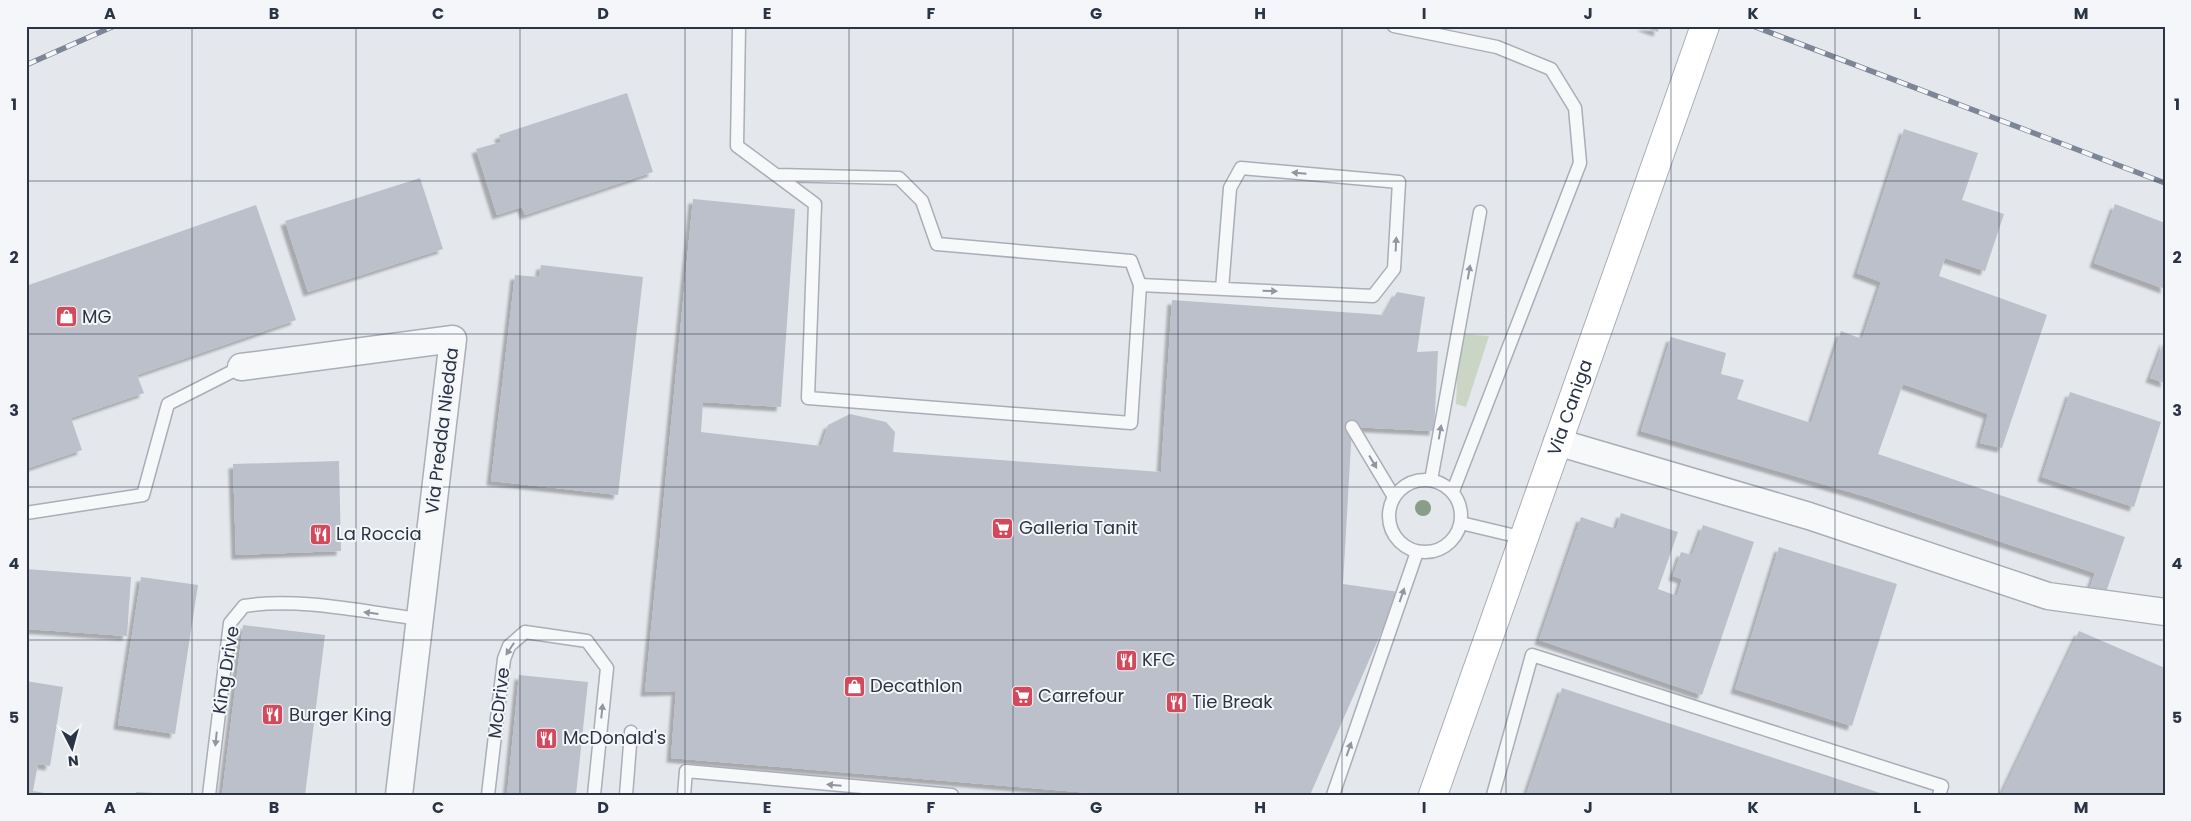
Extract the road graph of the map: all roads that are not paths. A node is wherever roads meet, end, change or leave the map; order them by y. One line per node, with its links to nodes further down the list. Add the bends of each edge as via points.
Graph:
1 (738, 26): 4 (lane, via 737,146)
2 (1394, 26): 12 (lane, via 1497,47 1551,69 1575,108 1580,163)
3 (1705, 26): 10 (street, Via Caniga)
4 (776, 175): 6 (lane, via 899,178 922,201 937,244 1130,261); 6 (lane, via 815,204 808,398 1131,423)
5 (1480, 212): 11 (lane, one-way to 5)
6 (1140, 286): 7 (lane)
7 (1222, 289): 7 (lane, one-way to 7, via 1373,296 1394,269 1399,182 1241,168 1230,188)
8 (241, 367): 14 (lane, via 168,404 143,495); 19 (street, Via Predda Niedda, via 453,339)
9 (1352, 427): 13 (lane, one-way to 13)
10 (1557, 442): 16 (street, Via Caniga); 18 (street, via 1810,516 2048,596)
11 (1432, 480): 12 (lane); 13 (lane, via 1410,483)
12 (1453, 491): 15 (lane, via 1462,512)
13 (1394, 497): 17 (lane, via 1389,508 1391,530 1407,548)
14 (26, 513)
15 (1462, 523): 16 (lane); 17 (lane, via 1450,544 1434,551)
16 (1524, 538): 21 (street, Via Caniga)
17 (1417, 552): 29 (lane, one-way to 17)
18 (2165, 612)
19 (420, 619): 22 (lane, King Drive, one-way to 22, via 268,602 244,606 230,623); 23 (street, Via Predda Niedda)
20 (631, 732): 26 (lane)
21 (1433, 793)
22 (209, 795)
23 (399, 795)
24 (488, 795): 25 (lane, McDrive, one-way to 24, via 607,668 587,641 525,632 509,646 504,659)
25 (594, 795)
26 (626, 795)
27 (684, 795): 28 (lane, one-way to 27, via 686,771)
28 (952, 795)
29 (1333, 795)
30 (1493, 795): 31 (lane, via 1532,655 1942,786)
31 (1939, 795)

